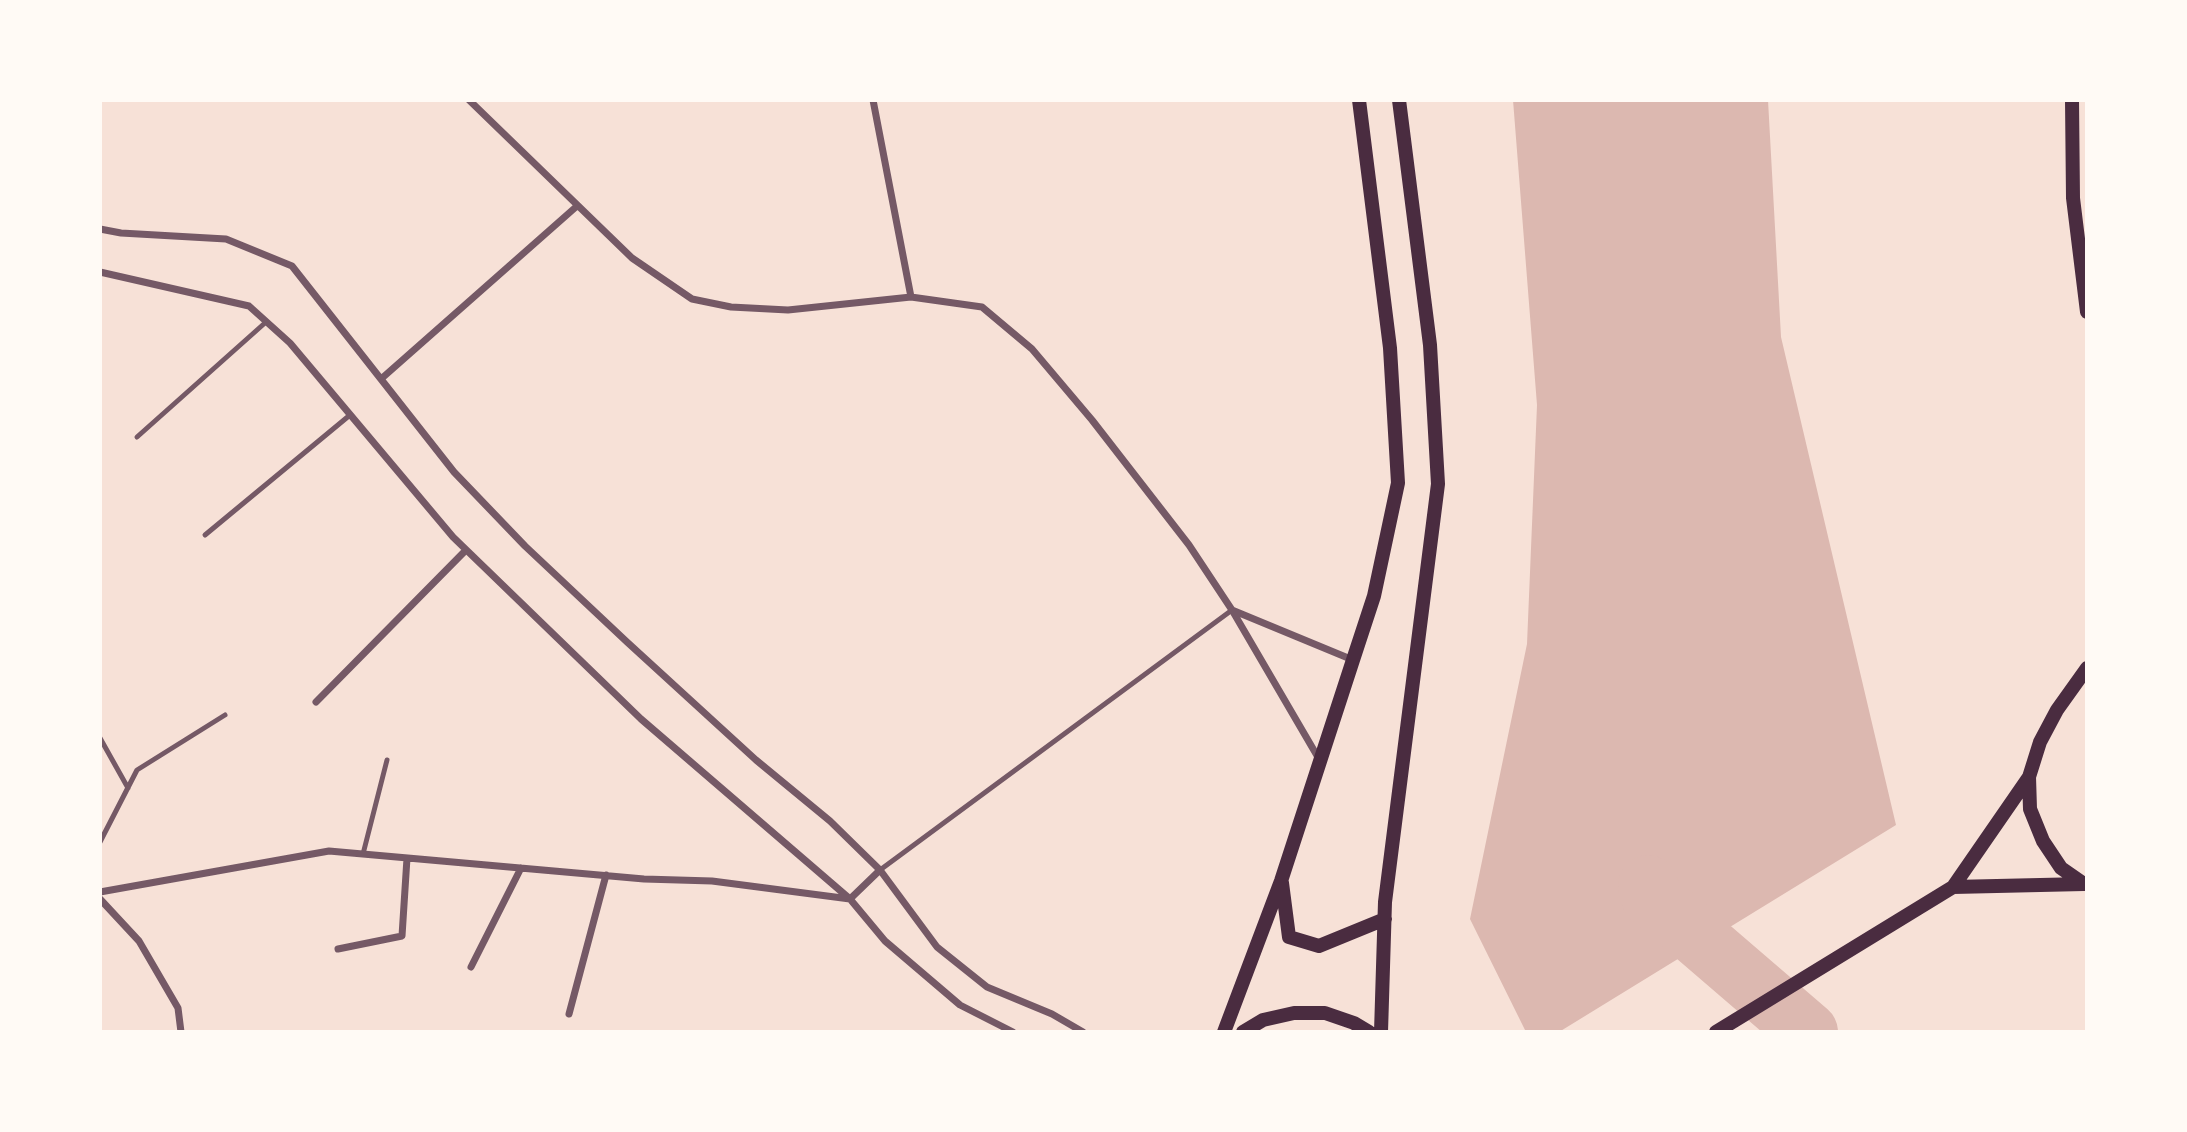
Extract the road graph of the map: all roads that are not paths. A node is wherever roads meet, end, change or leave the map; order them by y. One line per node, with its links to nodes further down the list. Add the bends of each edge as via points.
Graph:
1 (469, 100): 6 (street)
2 (873, 100): 9 (street)
3 (1359, 100): 18 (main road, via 1390,348 1398,483 1374,596)
4 (1399, 100): 39 (main road, via 1430,345 1438,484)
5 (2072, 100): 10 (main road, via 2073,198)
6 (577, 206): 9 (street, via 632,258 692,299 788,310); 12 (street)
7 (100, 229): 12 (street, via 226,239 292,266)
8 (100, 272): 11 (street, via 249,306)
9 (911, 297): 17 (street, via 982,307 1032,349 1149,493)
10 (2087, 312)
11 (266, 322): 13 (street, via 290,343); 14 (lane)
12 (381, 379): 31 (street, via 454,472 525,546)
13 (350, 415): 15 (lane); 16 (street)
14 (137, 437)
15 (205, 535)
16 (466, 550): 20 (street); 38 (street, via 641,719)
17 (1232, 610): 18 (street); 24 (street); 31 (lane)
18 (1353, 660): 24 (main road)
19 (2087, 668): 25 (main road, via 2051,721)
20 (316, 702)
21 (225, 715): 26 (lane, via 137,770)
22 (100, 738): 26 (lane)
23 (387, 760): 28 (lane)
24 (1321, 761): 33 (main road)
25 (2029, 777): 34 (main road, via 2030,809 2043,841 2061,867); 35 (main road)
26 (128, 788): 27 (lane)
27 (100, 842)
28 (363, 854): 29 (street); 36 (street, via 329,851)
29 (407, 858): 30 (street); 40 (street, via 402,936)
30 (522, 868): 32 (street); 41 (street)
31 (880, 870): 38 (street); 45 (street, via 937,947 987,987)
32 (606, 875): 38 (street, via 712,881); 42 (street)
33 (1282, 881): 39 (main road, via 1289,937 1319,946); 46 (main road)
34 (2086, 885): 35 (main road)
35 (1953, 887): 50 (main road)
36 (100, 891)
37 (100, 899): 43 (street, via 139,941 178,1008)
38 (850, 899): 44 (street, via 886,941 960,1005)
39 (1385, 919): 49 (main road)
40 (338, 949)
41 (471, 967)
42 (569, 1014)
43 (181, 1032)
44 (1013, 1032)
45 (1083, 1032)
46 (1224, 1032)
47 (1243, 1032): 48 (main road, via 1264,1020 1294,1013 1325,1013)
48 (1369, 1032)
49 (1381, 1032)
50 (1716, 1032)

